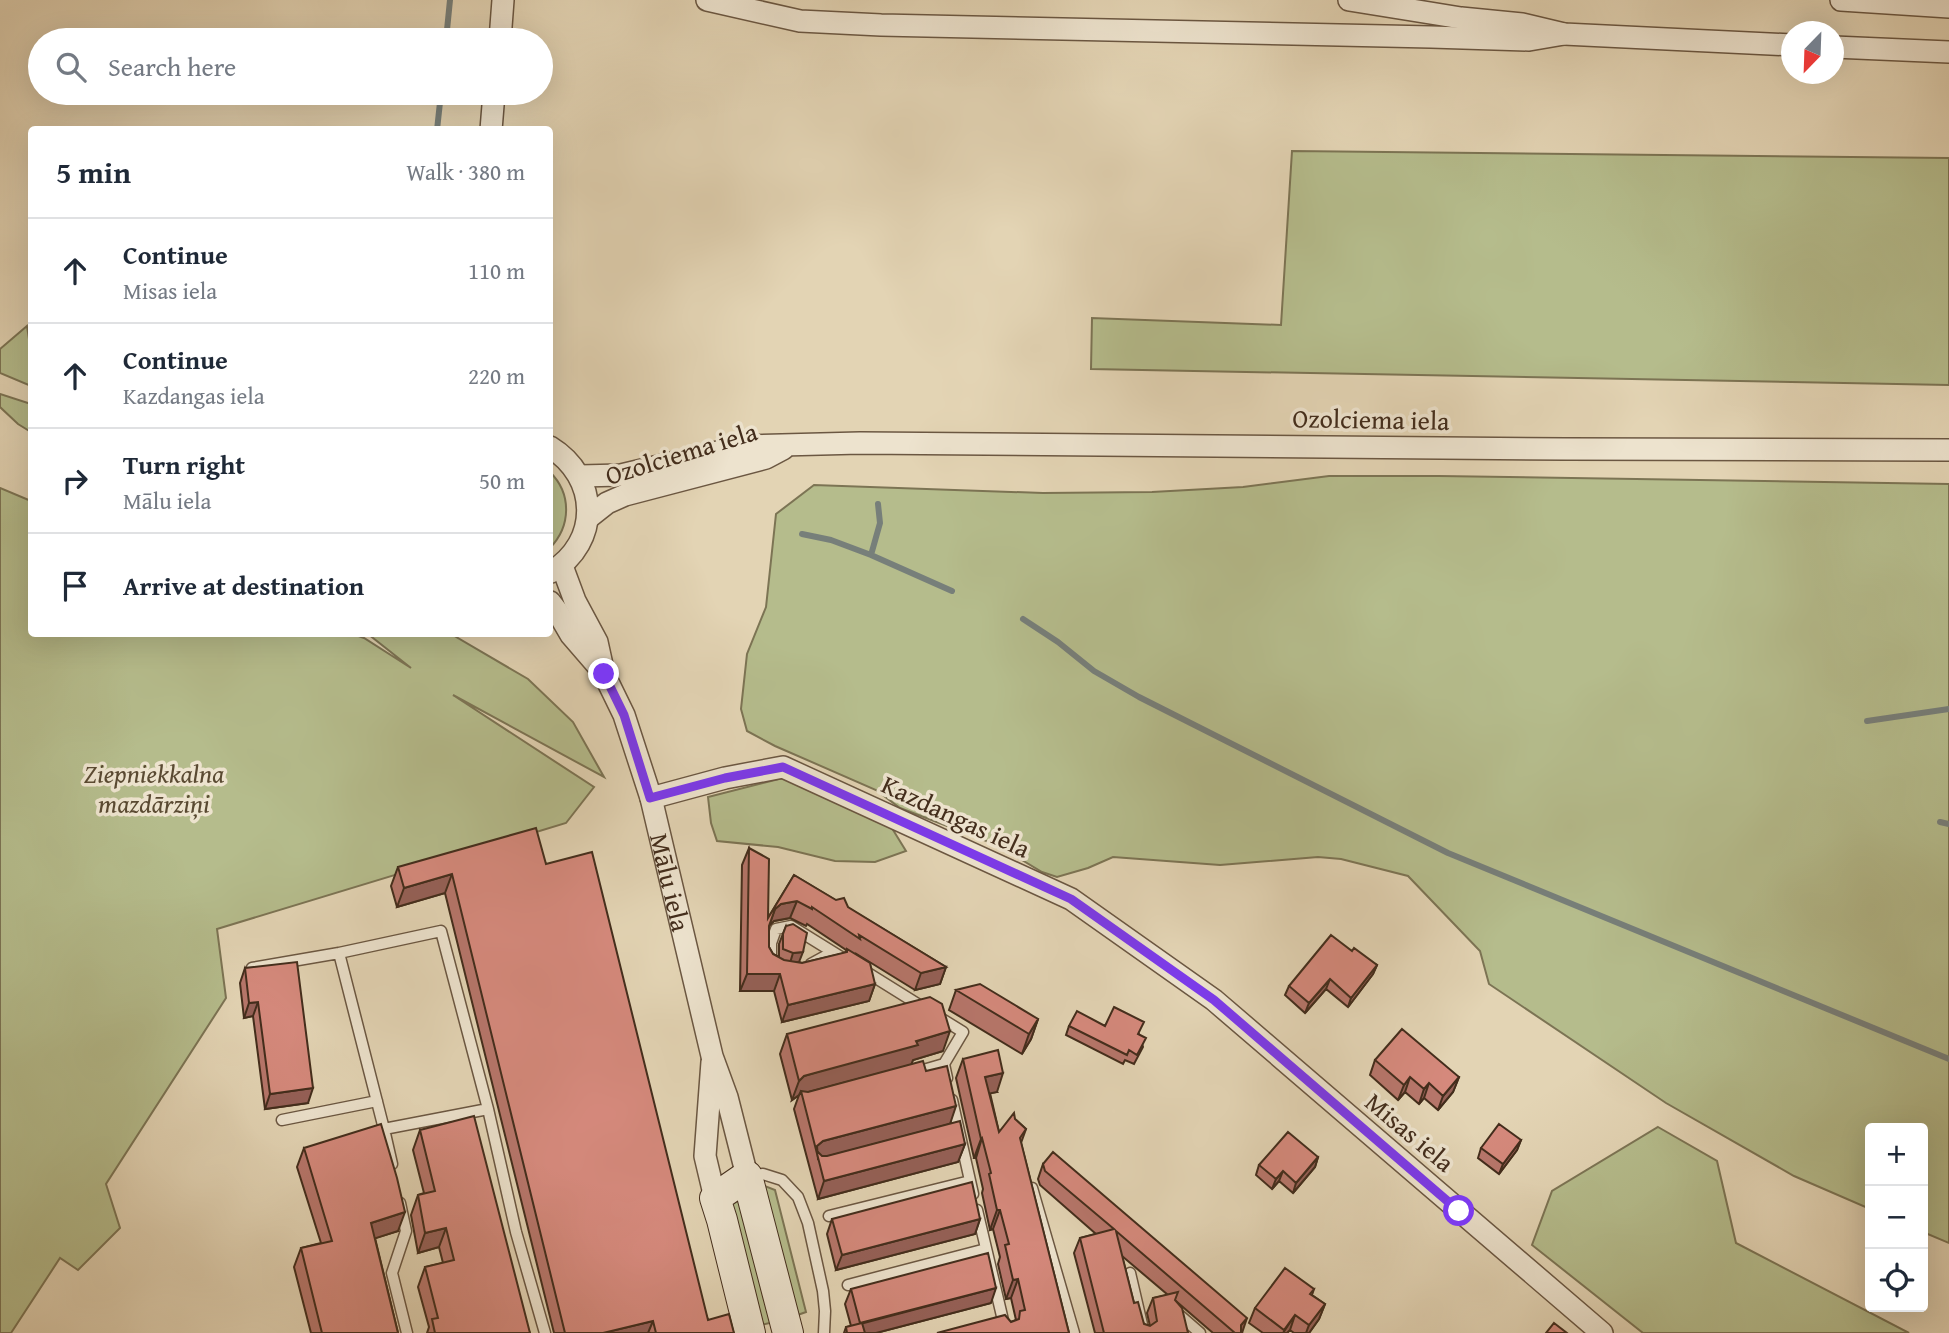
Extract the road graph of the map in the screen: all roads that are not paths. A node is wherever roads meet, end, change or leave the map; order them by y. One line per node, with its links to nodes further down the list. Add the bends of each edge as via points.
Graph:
1 (503, 0): 6 (street)
2 (707, 0): 7 (street, via 800,21 881,25 1529,40)
3 (1349, 0): 7 (street)
4 (1842, 0): 5 (street)
5 (1949, 7)
6 (501, 28)
7 (1564, 34): 8 (street)
8 (1781, 45)
9 (1844, 47): 10 (street)
10 (1949, 52)
11 (493, 105): 12 (street)
12 (491, 126)
13 (792, 445): 15 (street, Ozolciema iela); 16 (street, Ozolciema iela, via 743,446 621,475); 17 (street, Ozolciema iela, via 766,458 625,495)
14 (553, 449): 16 (street, Ozolciema iela)
15 (1949, 450)
16 (580, 476): 17 (street, Ozolciema iela)
17 (588, 518): 18 (street, Ozolciema iela, via 580,545)
18 (556, 570): 20 (street, Mālu iela, via 597,642)
19 (553, 606): 20 (street, Mālu iela)
20 (604, 674): 21 (street, Mālu iela, via 624,715)
21 (650, 798): 27 (street, Kazdangas iela, via 783,767 1071,899); 30 (street, Mālu iela)
22 (833, 952): 25 (lane, via 791,926 776,929 771,964); 26 (lane); 28 (lane)
23 (340, 953): 24 (lane); 33 (lane); 34 (lane, via 441,931)
24 (252, 968)
25 (777, 968)
26 (798, 972)
27 (1214, 1000): 59 (street, Misas iela)
28 (915, 1002): 29 (lane); 31 (lane, via 963,1032)
29 (902, 1006)
30 (712, 1056): 40 (street, Mālu iela); 44 (street, Mālu iela, via 705,1156)
31 (944, 1065): 32 (lane); 37 (lane)
32 (904, 1075)
33 (377, 1101): 35 (lane); 36 (lane)
34 (488, 1109): 36 (lane); 51 (lane)
35 (282, 1120)
36 (384, 1129): 41 (lane)
37 (959, 1130): 38 (lane); 42 (lane)
38 (946, 1133)
39 (1028, 1174): 56 (lane)
40 (747, 1176): 44 (street); 53 (street, Mālu iela); 54 (lane, via 763,1174 782,1180 798,1197 823,1291)
41 (395, 1180)
42 (970, 1181): 45 (lane); 46 (lane)
43 (398, 1193): 50 (lane, via 406,1231 392,1273)
44 (715, 1198): 52 (street, Mālu iela)
45 (829, 1216)
46 (986, 1248): 48 (lane); 55 (lane, via 997,1320)
47 (1130, 1273): 57 (lane)
48 (848, 1285)
49 (1177, 1313): 58 (lane)
50 (407, 1333)
51 (545, 1333)
52 (750, 1333)
53 (788, 1333)
54 (824, 1333)
55 (1006, 1333)
56 (1074, 1333)
57 (1144, 1333)
58 (1200, 1333)
59 (1602, 1333)

